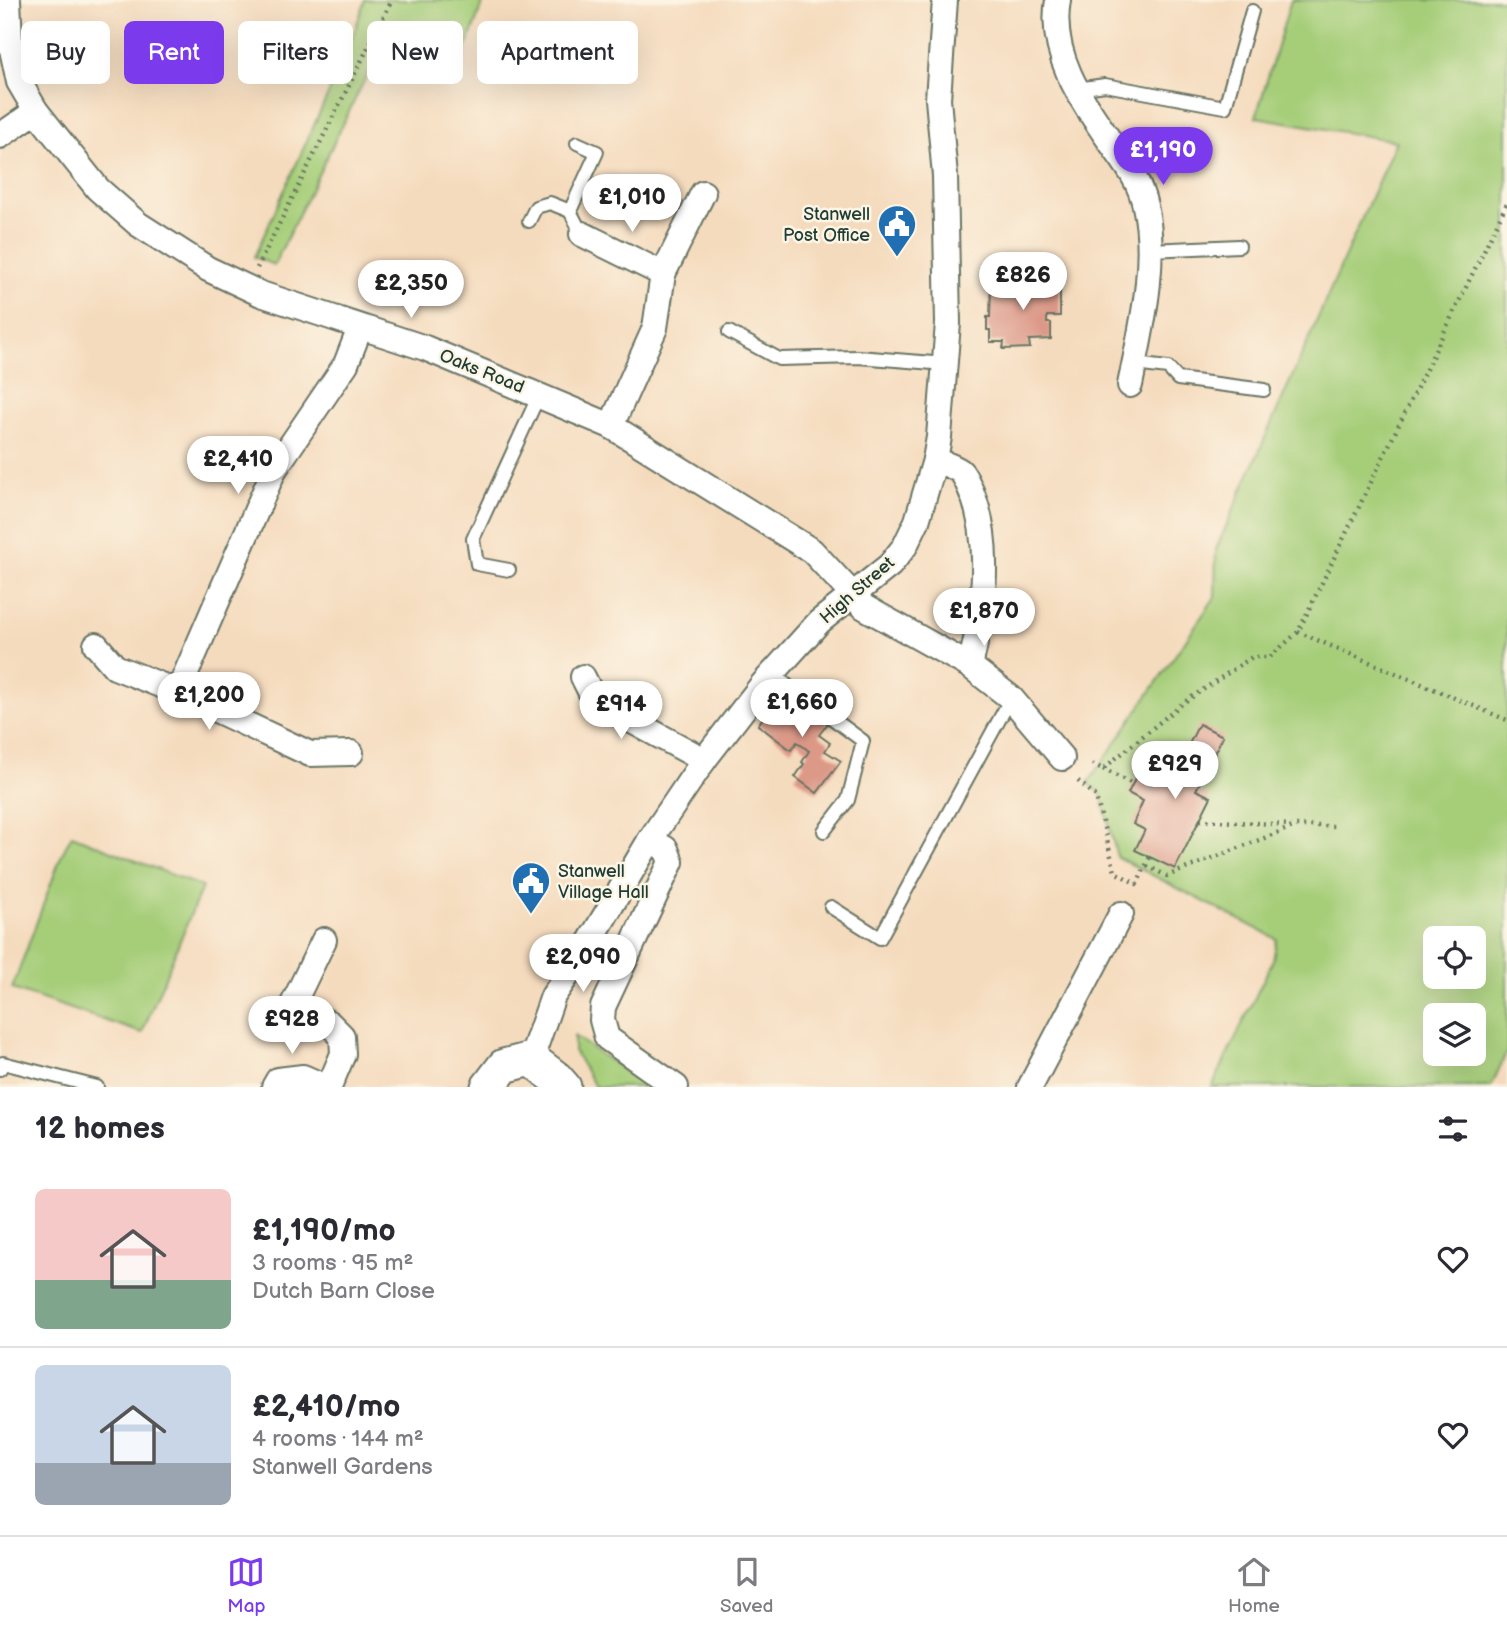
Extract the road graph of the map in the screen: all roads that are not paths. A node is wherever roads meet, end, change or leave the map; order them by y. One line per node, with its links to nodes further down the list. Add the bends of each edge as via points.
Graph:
1 (8, 0): 6 (street, Oaks Road, via 9,40 19,82)
2 (946, 0): 18 (street, High Street, via 938,99 945,176)
3 (1058, 0): 5 (street, via 1057,42)
4 (1252, 11): 5 (lane, via 1225,107 1105,85)
5 (1077, 89): 14 (street, via 1136,177)
6 (36, 111): 7 (street); 16 (street, Oaks Road, via 98,189 138,224 208,269 248,288)
7 (0, 136)
8 (578, 143): 10 (lane, via 597,152)
9 (704, 193): 15 (street)
10 (570, 211): 11 (lane, via 550,203 536,207); 12 (lane)
11 (529, 221)
12 (582, 234): 15 (street)
13 (1239, 246): 14 (lane)
14 (1150, 250): 19 (street)
15 (663, 274): 22 (street, via 655,328)
16 (360, 328): 21 (street, Oaks Road, via 425,348); 29 (street, via 346,363 274,470)
17 (729, 332): 18 (lane, via 779,359 858,357)
18 (946, 364): 23 (street, High Street)
19 (1132, 375): 20 (lane, via 1168,368 1178,379)
20 (1264, 390)
21 (539, 395): 22 (street, Oaks Road); 24 (lane, via 473,539 477,564)
22 (611, 426): 25 (street, Oaks Road, via 812,551)
23 (935, 460): 25 (street, High Street, via 905,546 890,565); 27 (street, via 962,472 981,526 984,572)
24 (509, 570)
25 (852, 594): 27 (street, Oaks Road, via 864,607); 34 (street, High Street, via 819,622 780,679)
26 (96, 645): 29 (street, via 115,667)
27 (970, 666): 30 (street, Oaks Road)
28 (583, 677): 34 (street, via 596,701)
29 (178, 692): 32 (street, via 310,754)
30 (1011, 698): 33 (street, Oaks Road); 37 (lane, via 880,938)
31 (809, 701): 35 (lane, via 863,741 848,800)
32 (351, 753)
33 (1062, 758)
34 (704, 760): 36 (street, High Street)
35 (824, 831)
36 (650, 840): 40 (street, High Street, via 553,996); 47 (street, via 666,849 671,862 603,1007 602,1020 607,1038)
37 (831, 907)
38 (1121, 914): 48 (street)
39 (324, 940): 44 (street, via 292,1006 329,1023 342,1036 343,1054)
40 (531, 1059): 45 (main road, via 505,1066); 46 (main road)
41 (0, 1069): 42 (lane, via 3,1063)
42 (97, 1087)
43 (274, 1087): 44 (street, via 278,1080 303,1077)
44 (328, 1087)
45 (488, 1087)
46 (564, 1087)
47 (676, 1087)
48 (1030, 1087)

